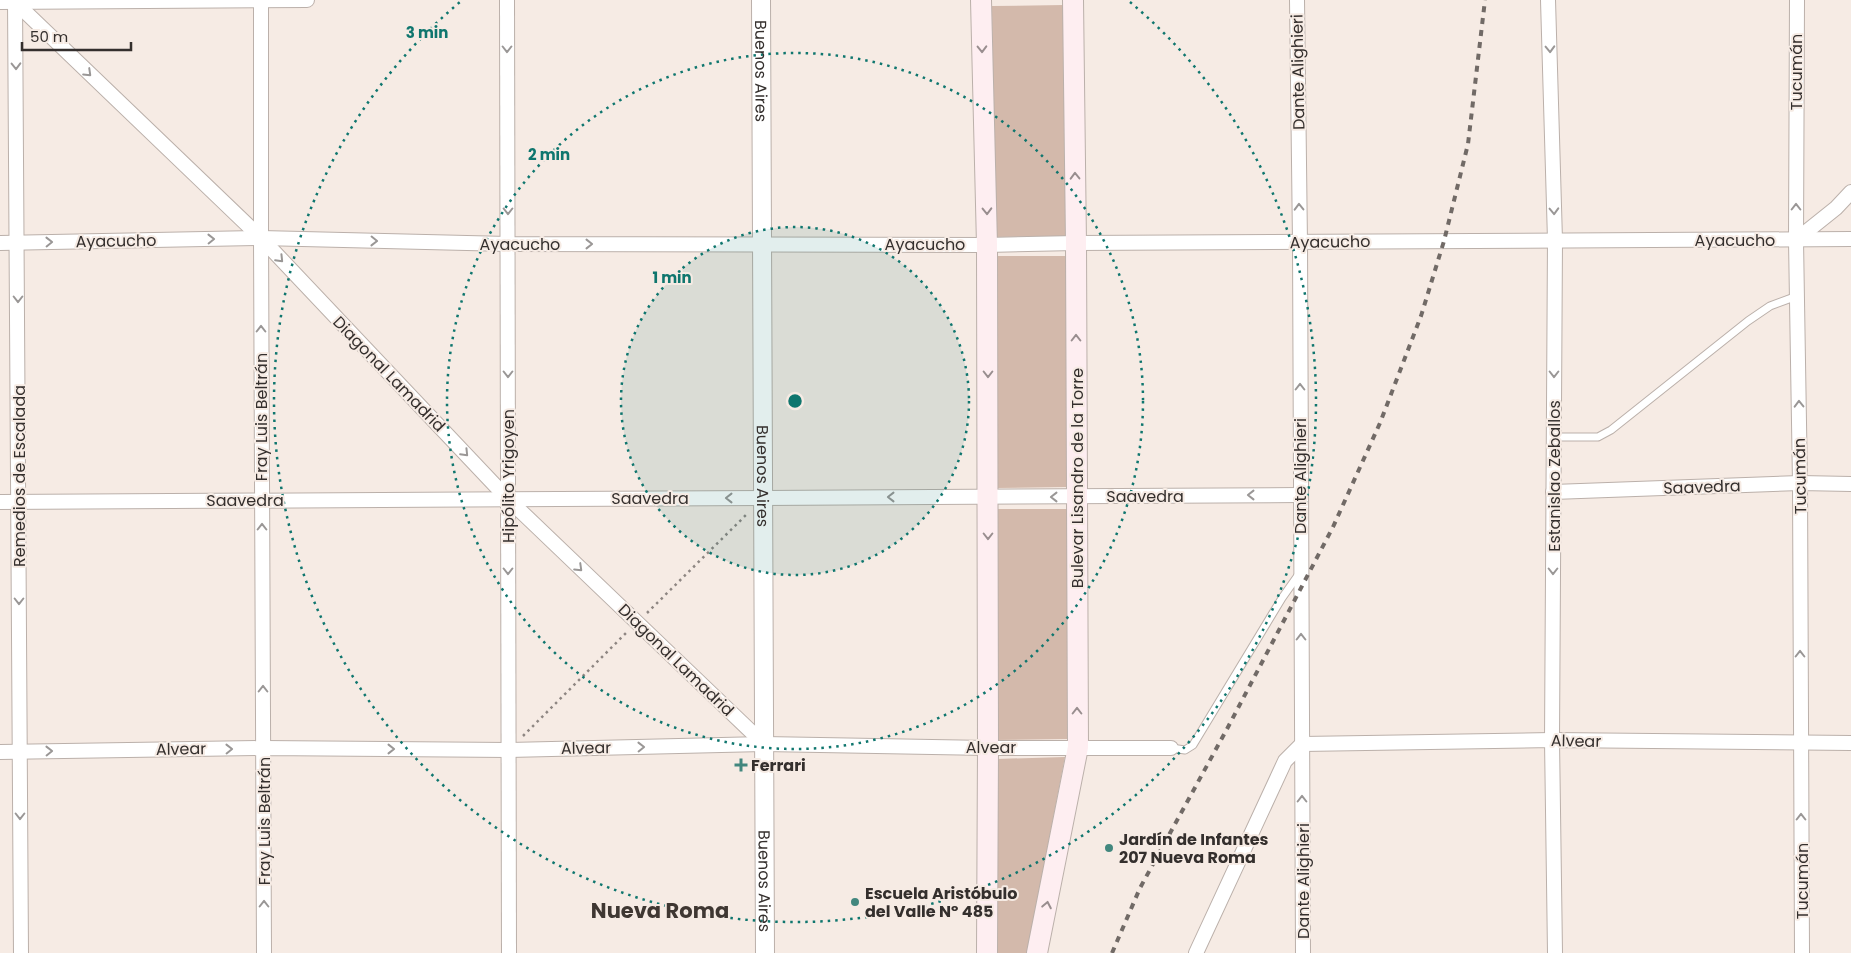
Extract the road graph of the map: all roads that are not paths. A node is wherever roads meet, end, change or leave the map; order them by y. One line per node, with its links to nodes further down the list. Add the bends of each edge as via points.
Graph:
1 (261, 0): 2 (street); 10 (street); 13 (street, Fray Luis Beltrán)
2 (307, 0)
3 (507, 0): 21 (street, Hipólito Yrigoyen, one-way to 21)
4 (761, 0): 22 (street, Buenos Aires)
5 (981, 0): 23 (main road, one-way to 23)
6 (1073, 0): 19 (main road, Bulevar Lisandro de la Torre, one-way to 6)
7 (1297, 0): 20 (street, Dante Alighieri, one-way to 7)
8 (1548, 0): 14 (street, Estanislao Zeballos, one-way to 14)
9 (1797, 0): 15 (street, Tucumán, one-way to 9)
10 (16, 1): 11 (street); 13 (street, Diagonal Lamadrid, one-way to 13); 18 (street, Remedios de Escalada, one-way to 18)
11 (0, 2)
12 (1851, 192): 15 (street)
13 (260, 238): 18 (street, Ayacucho, one-way to 13); 21 (street, Ayacucho, one-way to 21); 33 (street, Diagonal Lamadrid, one-way to 33); 34 (street, Fray Luis Beltrán, one-way to 13)
14 (1555, 240): 15 (street, Ayacucho); 20 (street, Ayacucho); 25 (street, Estanislao Zeballos, one-way to 25)
15 (1796, 240): 16 (street, Ayacucho); 24 (street, Tucumán)
16 (1851, 240)
17 (0, 243): 18 (street, Ayacucho)
18 (18, 243): 36 (street, Remedios de Escalada, one-way to 36)
19 (1076, 243): 20 (street, Ayacucho); 23 (street, Ayacucho); 30 (main road, Bulevar Lisandro de la Torre, one-way to 19)
20 (1300, 243): 29 (street, Dante Alighieri, one-way to 20)
21 (508, 244): 22 (street, Ayacucho, one-way to 22); 33 (street, Hipólito Yrigoyen, one-way to 33)
22 (762, 244): 23 (street, Ayacucho); 32 (street, Buenos Aires)
23 (988, 245): 31 (main road, one-way to 31)
24 (1797, 296): 25 (lane, via 1770,306 1748,321 1611,430 1598,437); 26 (street, Tucumán, one-way to 24)
25 (1554, 437): 28 (street, Estanislao Zeballos)
26 (1800, 483): 27 (street, Saavedra); 28 (street, Saavedra); 41 (street, Tucumán, one-way to 26)
27 (1851, 484)
28 (1554, 492): 38 (street, Estanislao Zeballos, one-way to 38)
29 (1300, 495): 30 (street, Saavedra, one-way to 30); 37 (street, Dante Alighieri)
30 (1076, 496): 31 (street, Saavedra, one-way to 31); 43 (main road, Bulevar Lisandro de la Torre, one-way to 30)
31 (988, 497): 32 (street, Saavedra, one-way to 32); 45 (main road, one-way to 45)
32 (763, 498): 33 (street, Saavedra, one-way to 33); 39 (street, Buenos Aires)
33 (508, 499): 34 (street, Saavedra); 39 (street, Diagonal Lamadrid, one-way to 39); 47 (street, Hipólito Yrigoyen, one-way to 47)
34 (262, 500): 36 (street, Saavedra); 44 (street, Fray Luis Beltrán, one-way to 34)
35 (0, 502): 36 (street, Saavedra)
36 (19, 502): 49 (street, Remedios de Escalada, one-way to 49)
37 (1301, 571): 40 (street, Dante Alighieri, one-way to 37); 46 (lane, via 1193,745 1184,750)
38 (1552, 740): 40 (street, Alvear); 41 (street, Alvear); 58 (street, Estanislao Zeballos)
39 (764, 744): 45 (street, Alvear); 47 (street, Alvear, one-way to 39); 53 (street, Buenos Aires)
40 (1302, 744): 56 (street, via 1285,761); 57 (street, Dante Alighieri, one-way to 40)
41 (1801, 744): 42 (street, Alvear); 59 (street, Tucumán, one-way to 41)
42 (1851, 744)
43 (1078, 747): 45 (street, Alvear); 46 (street, Alvear); 55 (main road, Bulevar Lisandro de la Torre, one-way to 43)
44 (263, 748): 47 (street, Alvear, one-way to 47); 49 (street, Alvear, one-way to 44); 51 (street, Fray Luis Beltrán, one-way to 44)
45 (988, 748): 54 (main road)
46 (1171, 748)
47 (509, 750): 52 (street, Hipólito Yrigoyen)
48 (0, 752): 49 (street, Alvear)
49 (20, 752): 50 (street, Remedios de Escalada, one-way to 50)
50 (20, 953)
51 (264, 953)
52 (509, 953)
53 (765, 953)
54 (987, 953)
55 (1037, 953)
56 (1196, 953)
57 (1303, 953)
58 (1555, 953)
59 (1802, 953)

